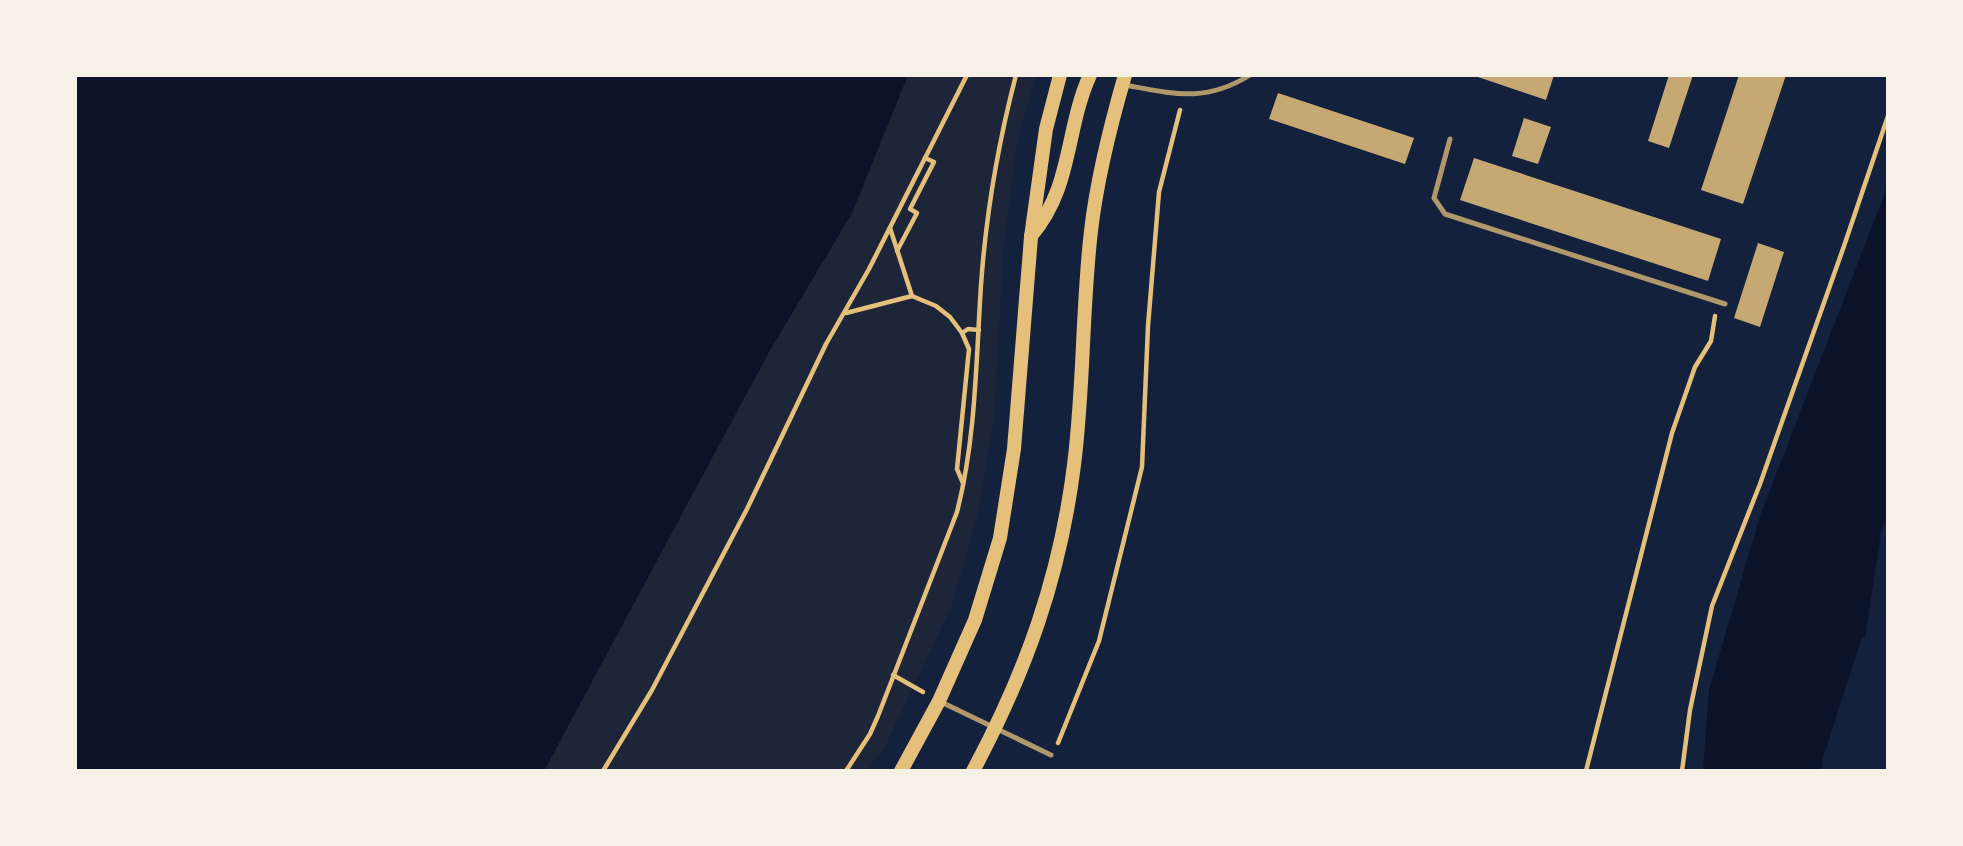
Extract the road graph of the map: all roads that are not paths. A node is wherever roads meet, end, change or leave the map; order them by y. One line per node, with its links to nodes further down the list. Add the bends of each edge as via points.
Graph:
1 (1060, 75): 6 (main road, via 1046,130)
2 (1090, 75): 6 (main road, via 1081,95 1061,188)
3 (1250, 75): 4 (lane, via 1208,94 1184,95)
4 (1123, 80): 9 (main road, via 1105,140 1091,231 1074,464 1059,555 1032,646)
5 (1450, 139): 7 (lane, via 1434,198 1445,214)
6 (1031, 237): 8 (main road, via 1014,449 1000,538 975,620)
7 (1725, 304)
8 (940, 702): 9 (lane); 11 (main road)
9 (996, 728): 10 (lane); 12 (main road)
10 (1051, 755)
11 (901, 771)
12 (973, 771)

